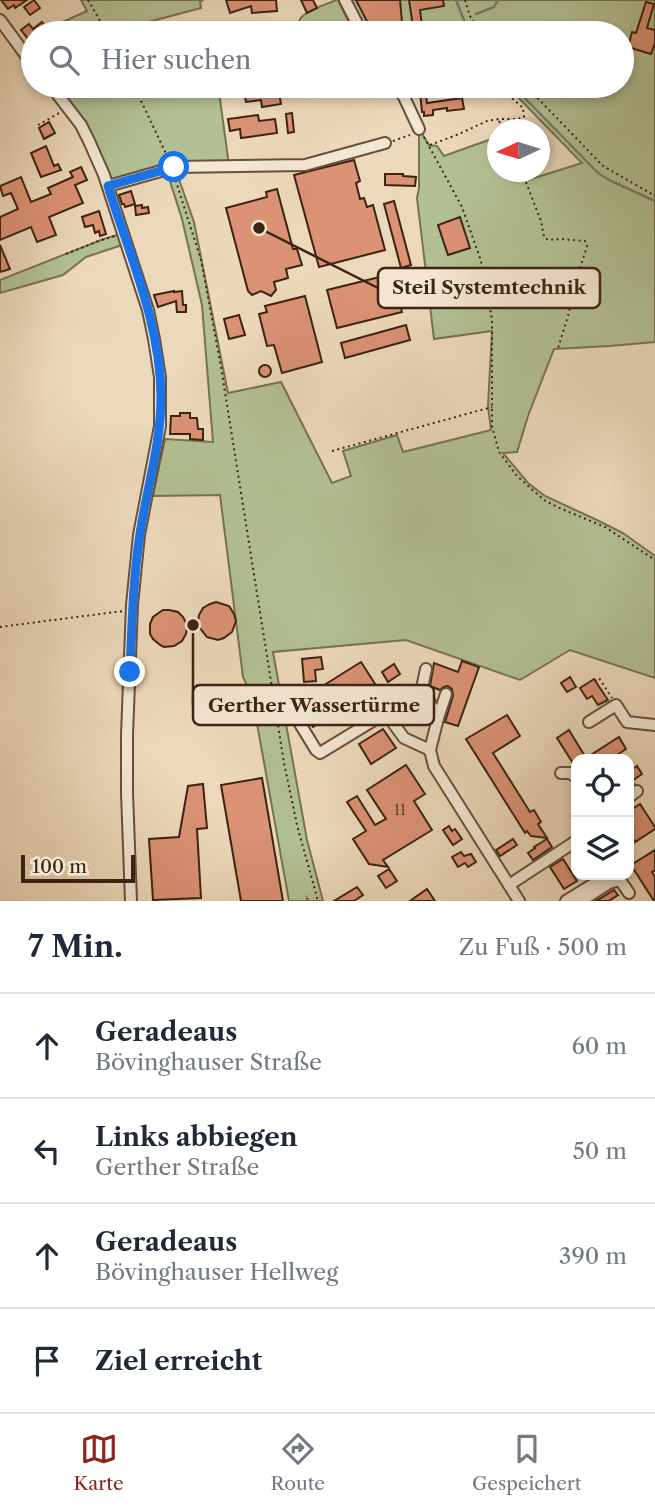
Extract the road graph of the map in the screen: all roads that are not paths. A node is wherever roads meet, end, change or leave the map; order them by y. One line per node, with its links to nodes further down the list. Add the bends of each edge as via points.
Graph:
1 (345, 0): 3 (street)
2 (0, 20): 4 (street)
3 (356, 21)
4 (21, 49)
5 (60, 98): 9 (street, via 89,141)
6 (403, 98): 7 (street)
7 (419, 130)
8 (385, 143): 9 (street, via 305,165 172,168)
9 (108, 186): 23 (street, via 150,320 161,395 159,440 139,535 132,605 127,735)
10 (426, 669): 13 (street, via 422,688)
11 (446, 694): 13 (street)
12 (294, 714): 16 (street, via 320,752 384,714 404,738)
13 (438, 718): 16 (street)
14 (655, 720): 15 (street, via 627,722 616,705)
15 (589, 722)
16 (430, 750): 21 (street, via 434,766)
17 (561, 773): 18 (street)
18 (571, 774)
19 (571, 844): 21 (street)
20 (600, 880): 25 (street)
21 (509, 885): 24 (street)
22 (629, 893): 26 (street, via 620,880)
23 (131, 901)
24 (519, 901)
25 (566, 901)
26 (582, 901)

